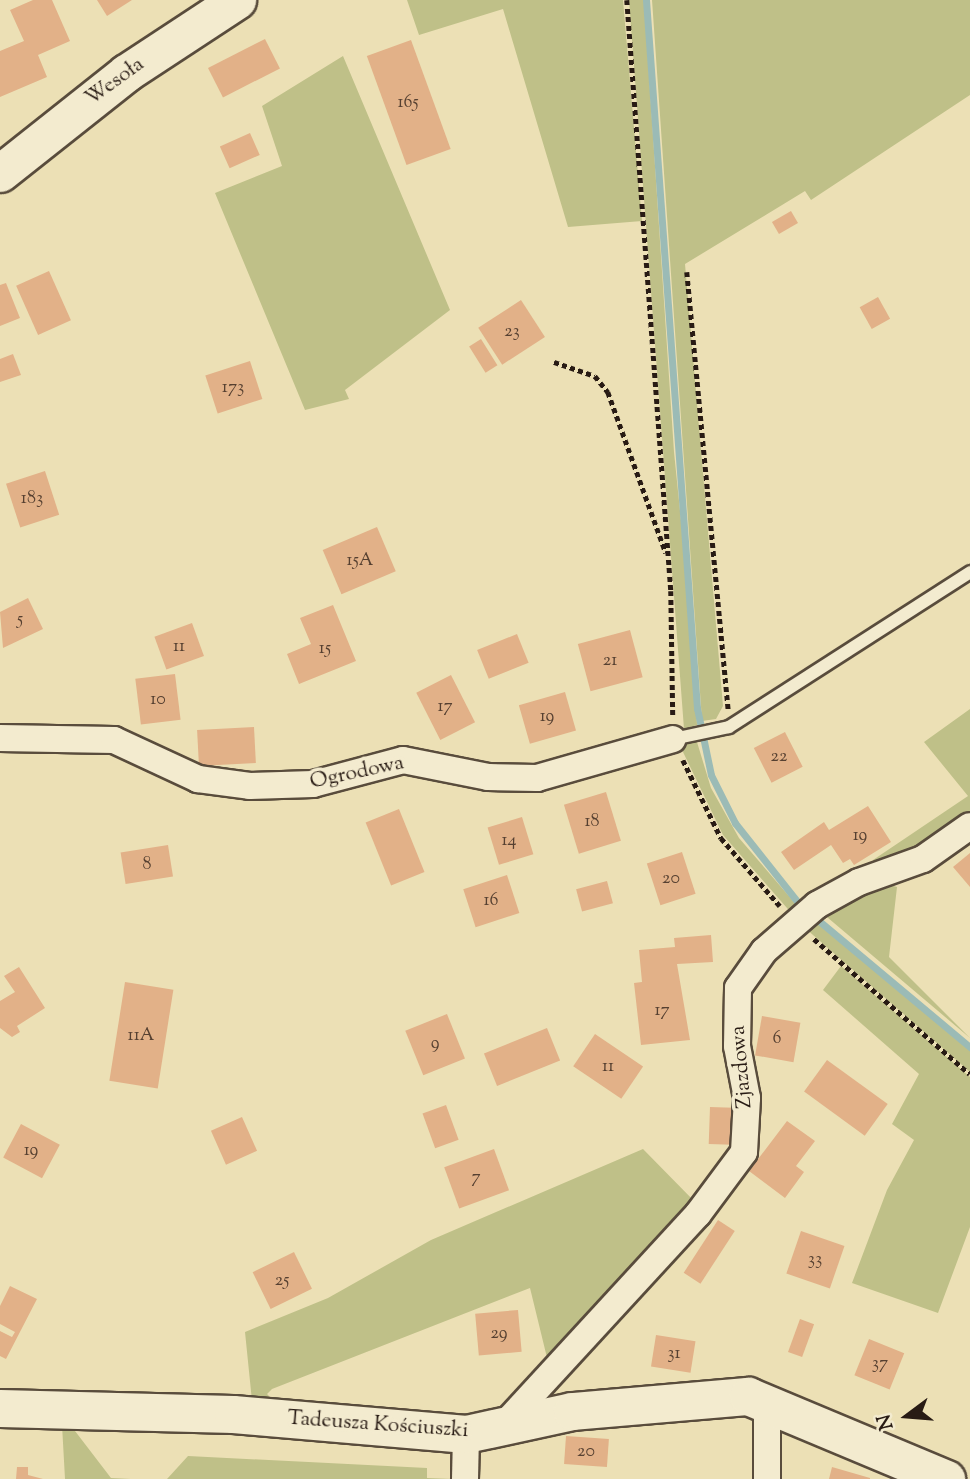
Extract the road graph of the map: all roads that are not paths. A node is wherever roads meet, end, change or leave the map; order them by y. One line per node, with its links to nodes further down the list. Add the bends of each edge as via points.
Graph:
1 (237, 0): 2 (street, Wesoła, via 125,73)
2 (0, 173)
3 (970, 572): 5 (lane, via 724,728)
4 (0, 738): 5 (street, Ogrodowa, via 114,740 198,779 250,786 313,784 403,760 488,777 537,778)
5 (680, 738)
6 (970, 826): 9 (street, Zjazdowa, via 923,859 859,882 803,917 764,951 738,988 737,1046 747,1098 744,1152 698,1214)
7 (767, 1404): 9 (street, Tadeusza Kościuszki, via 748,1396 572,1411); 12 (street); 13 (street, Tadeusza Kościuszki)
8 (0, 1408): 10 (street, Tadeusza Kościuszki, via 233,1414)
9 (502, 1427): 10 (street, Tadeusza Kościuszki)
10 (466, 1434): 11 (street)
11 (465, 1479)
12 (767, 1479)
13 (946, 1479)

